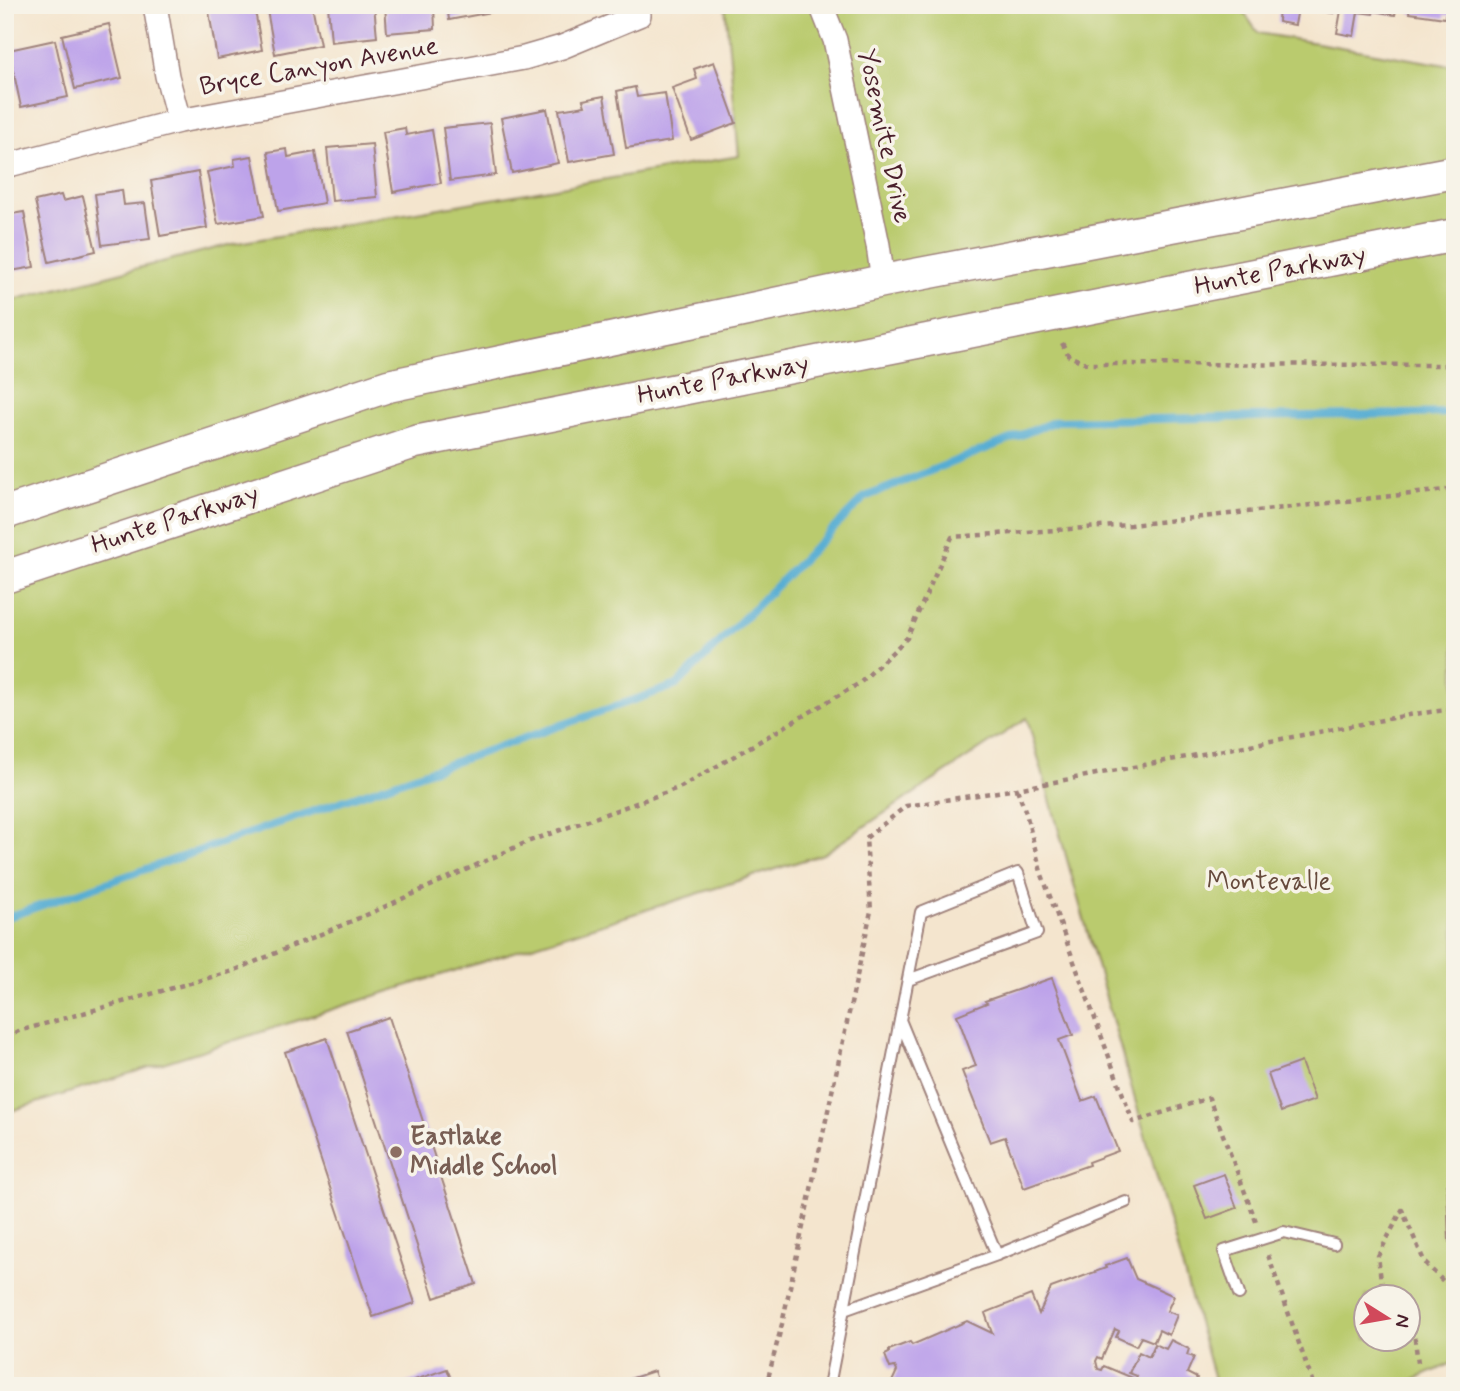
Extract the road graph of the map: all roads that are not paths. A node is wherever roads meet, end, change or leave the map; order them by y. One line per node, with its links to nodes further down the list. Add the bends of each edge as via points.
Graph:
1 (155, 5): 4 (street)
2 (821, 5): 8 (street, Yosemite Drive, via 835,40)
3 (639, 15): 4 (street, Bryce Canyon Avenue, via 524,58)
4 (179, 121): 5 (street, Bryce Canyon Avenue)
5 (5, 166)
6 (1455, 172): 8 (main road)
7 (1455, 235): 10 (main road, Hunte Parkway, via 415,442)
8 (883, 281): 9 (main road, via 388,386)
9 (5, 513)
10 (5, 577)
11 (908, 980): 11 (lane, via 921,912 1018,873 1037,933); 12 (lane)
12 (900, 1020): 15 (lane); 17 (lane)
13 (1126, 1202): 15 (lane)
14 (1334, 1244): 16 (lane, via 1284,1232 1224,1251)
15 (997, 1255): 17 (lane)
16 (1240, 1294)
17 (844, 1310): 18 (lane)
18 (829, 1386)

